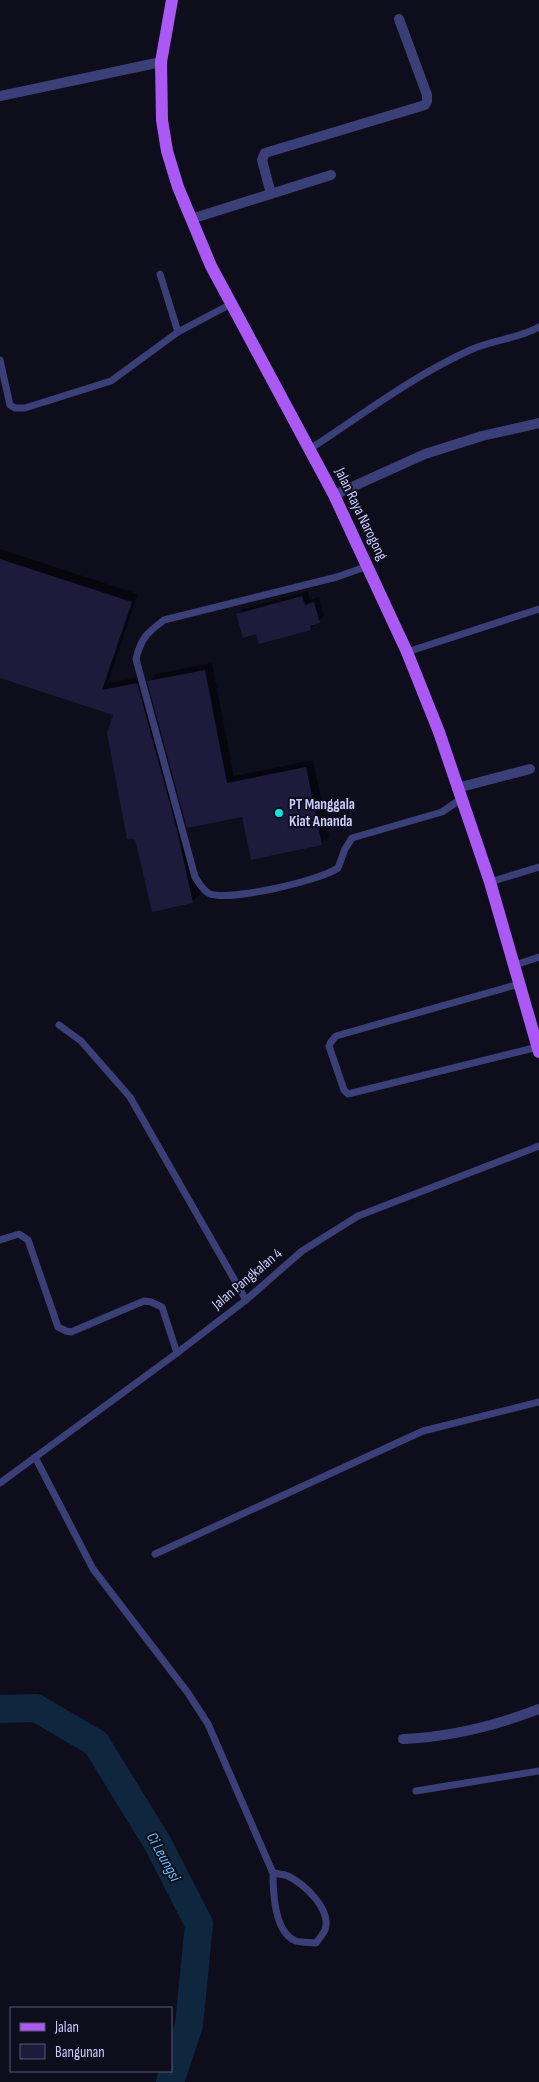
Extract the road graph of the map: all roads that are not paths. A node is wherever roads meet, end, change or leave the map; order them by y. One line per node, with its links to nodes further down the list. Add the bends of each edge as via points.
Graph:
1 (172, 0): 3 (main road, Jalan Raya Narogong)
2 (399, 19): 6 (street, via 428,101 425,105 265,153 262,160)
3 (161, 62): 4 (street); 7 (main road, Jalan Raya Narogong, via 162,120 167,152)
4 (0, 96)
5 (331, 175): 6 (street)
6 (271, 194): 7 (street)
7 (192, 219): 9 (main road, Jalan Raya Narogong)
8 (160, 274): 11 (lane)
9 (231, 304): 11 (lane); 14 (main road, Jalan Raya Narogong)
10 (539, 327): 14 (lane, via 471,349 417,378)
11 (178, 332): 12 (lane, via 111,380 25,408 10,405)
12 (0, 360)
13 (539, 423): 15 (street, via 425,454)
14 (310, 449): 15 (main road, Jalan Raya Narogong)
15 (334, 495): 16 (main road, Jalan Raya Narogong)
16 (368, 566): 18 (main road, Jalan Raya Narogong); 20 (lane, via 337,577 164,620 140,643 136,659 195,877 201,887 222,896 307,882 338,868 352,838 442,812)
17 (539, 609): 18 (lane)
18 (408, 652): 20 (main road, Jalan Raya Narogong)
19 (530, 769): 20 (street)
20 (459, 793): 22 (main road, Jalan Raya Narogong)
21 (539, 867): 22 (lane)
22 (490, 882): 24 (main road, Jalan Raya Narogong)
23 (539, 957): 24 (lane)
24 (515, 965): 25 (main road, Jalan Raya Narogong)
25 (519, 984): 27 (main road, Jalan Raya Narogong); 27 (lane, via 336,1036 329,1046 348,1094)
26 (58, 1026): 30 (lane, via 81,1041 130,1098)
27 (538, 1049)
28 (539, 1146): 30 (lane, Jalan Pangkalan 4, via 358,1216 302,1251)
29 (0, 1240): 31 (lane, via 19,1234 28,1240 58,1327 62,1330 71,1332 144,1301 151,1302 162,1307)
30 (246, 1300): 31 (lane, Jalan Pangkalan 4)
31 (177, 1353): 33 (lane, Jalan Pangkalan 4)
32 (539, 1402): 35 (lane, via 423,1431)
33 (35, 1457): 34 (lane, Jalan Pangkalan 4); 40 (lane, via 93,1569 208,1724)
34 (0, 1483)
35 (155, 1554)
36 (539, 1709): 37 (street, via 500,1724 427,1738)
37 (403, 1739)
38 (539, 1770): 39 (lane)
39 (416, 1791)
40 (272, 1873): 40 (lane, via 277,1915 286,1933 296,1941 316,1943 325,1930 326,1919 320,1903 304,1885 286,1875)

